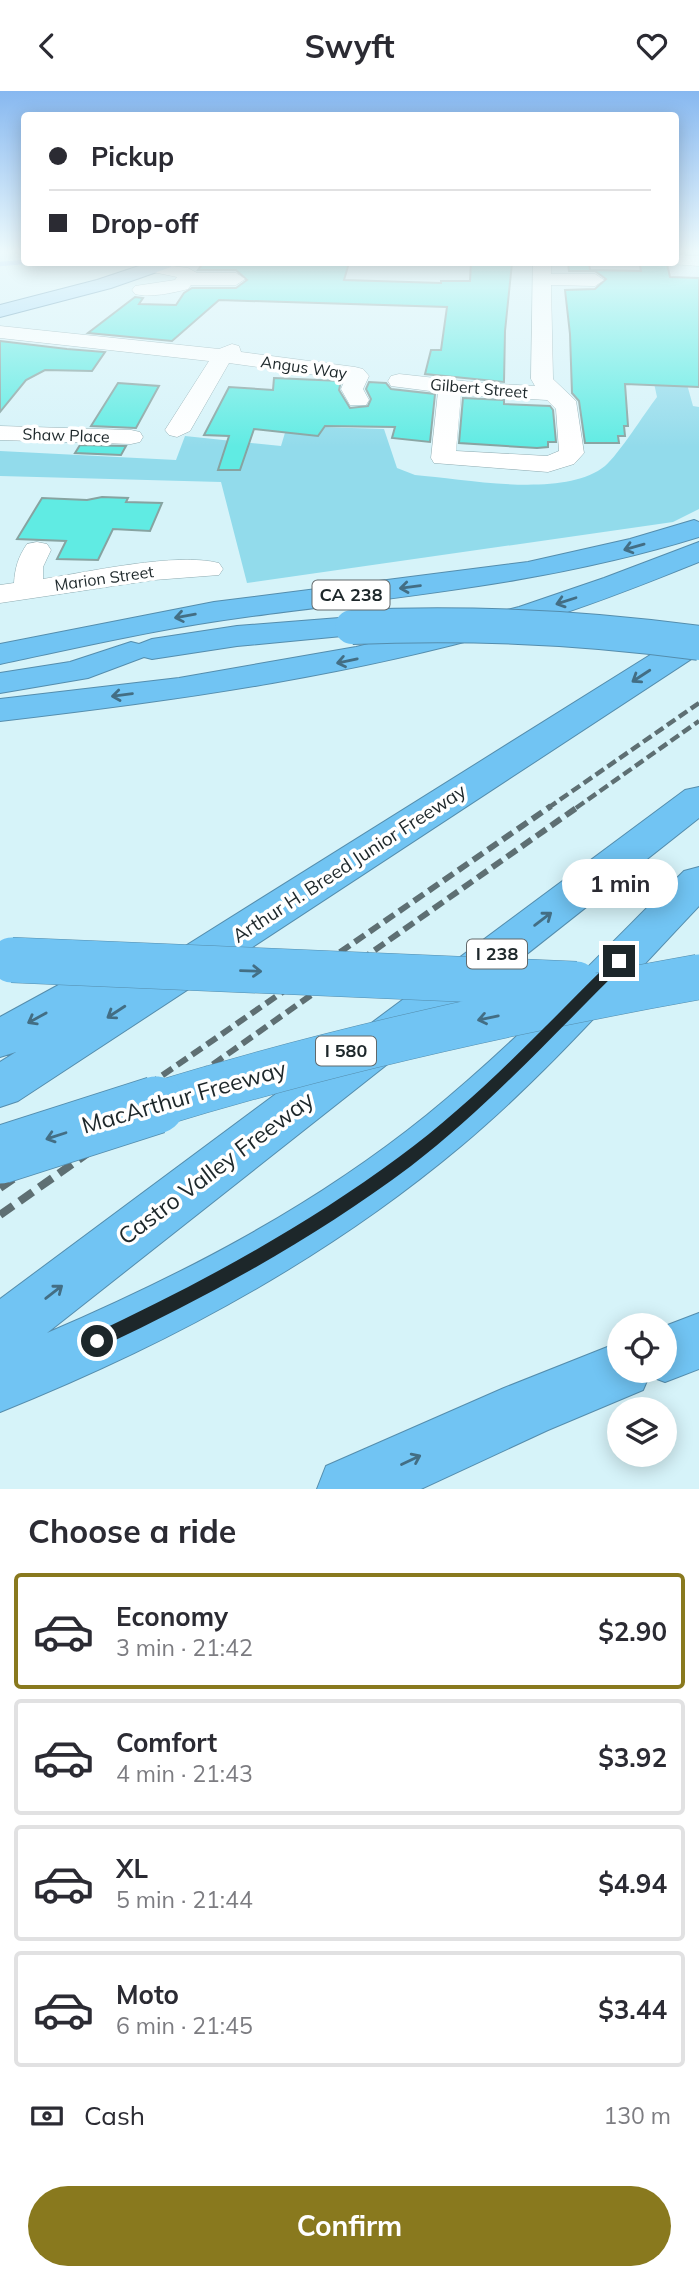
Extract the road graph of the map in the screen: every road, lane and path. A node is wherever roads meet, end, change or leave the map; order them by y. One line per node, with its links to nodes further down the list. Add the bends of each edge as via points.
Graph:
1 (541, 317): 6 (street, Gilbert Street, via 542,379)
2 (0, 332): 3 (street, Angus Way)
3 (227, 354): 7 (street, Angus Way, via 357,375 352,389); 8 (street)
4 (399, 381): 5 (street, Gilbert Street)
5 (450, 387): 6 (street, Gilbert Street); 6 (street, via 443,458 548,464 565,459 572,453 568,409 565,401)
6 (552, 393)
7 (358, 400)
8 (177, 430)
9 (0, 433): 10 (street, Shaw Place)
10 (131, 437)
11 (699, 527): 18 (highway, CA 238, one-way to 18, via 547,567 196,615)
12 (37, 550): 15 (street)
13 (699, 551): 21 (highway, one-way to 21, via 534,612 364,657 247,678)
14 (209, 569): 15 (street, Marion Street, via 154,571)
15 (14, 592)
16 (699, 641): 17 (highway, bridge, via 538,627 446,625 237,636); 24 (highway, Arthur H. Breed Junior Freeway, one-way to 24)
17 (131, 652): 19 (highway); 20 (highway, via 76,671)
18 (0, 654)
19 (0, 674)
20 (0, 683)
21 (0, 710)
22 (699, 799): 31 (highway, Castro Valley Freeway / I 238, one-way to 22)
23 (699, 880): 34 (highway, via 519,1061 405,1161 269,1253 174,1304)
24 (256, 922): 28 (highway, one-way to 28, via 91,988); 29 (highway, Arthur H. Breed Junior Freeway, one-way to 29)
25 (4, 961): 27 (highway, one-way to 27, bridge)
26 (699, 977): 30 (highway, MacArthur Freeway / I 580, one-way to 30, bridge, via 563,1001 350,1049 164,1101)
27 (699, 990)
28 (0, 1039)
29 (0, 1087)
30 (0, 1155)
31 (0, 1334)
32 (699, 1341): 33 (highway)
33 (677, 1349)
34 (17, 1373)
35 (607, 1376): 36 (highway, one-way to 35)
36 (349, 1489)

